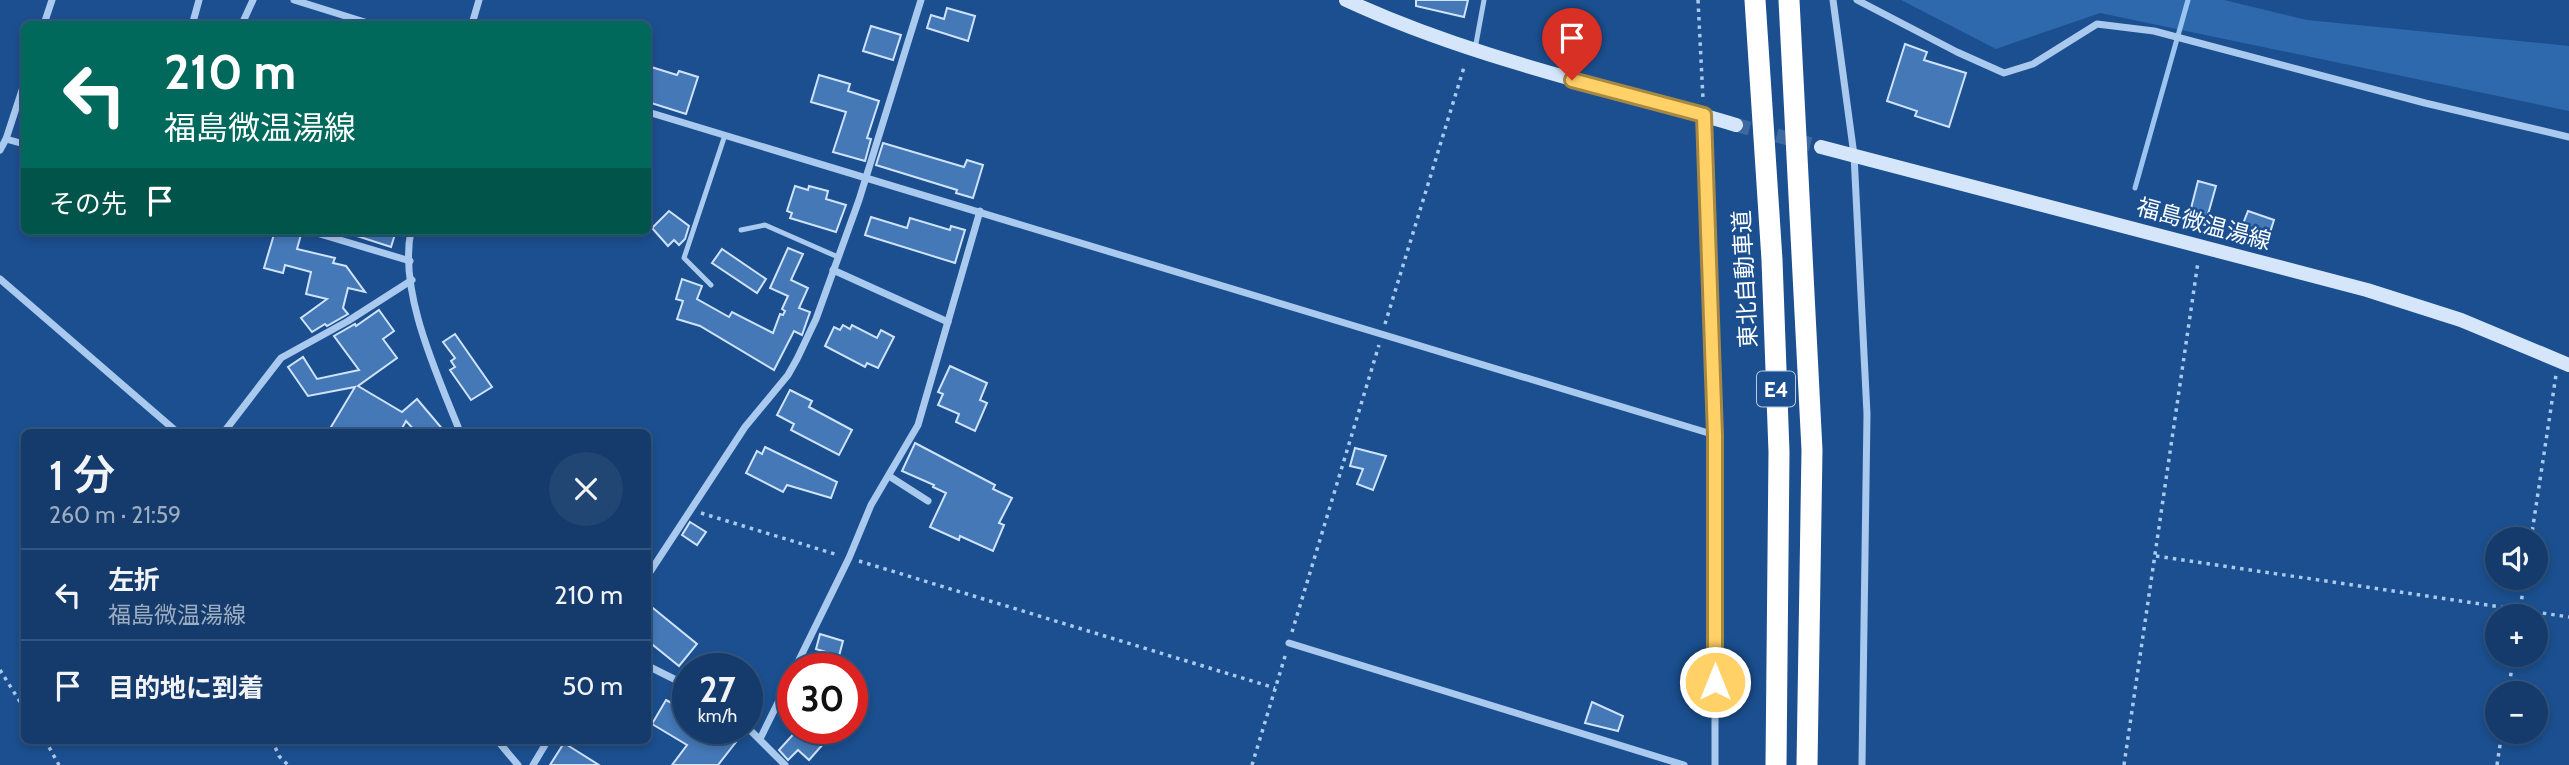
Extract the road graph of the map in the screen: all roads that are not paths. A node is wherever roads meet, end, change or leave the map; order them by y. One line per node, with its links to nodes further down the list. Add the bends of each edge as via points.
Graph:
1 (52, 0): 13 (street)
2 (199, 0): 14 (street)
3 (253, 0): 15 (street)
4 (294, 0): 16 (street)
5 (479, 0): 17 (street)
6 (921, 0): 30 (street)
7 (1346, 0): 18 (main road, via 1403,26)
8 (1484, 0): 18 (lane)
9 (1833, 0): 29 (street)
10 (1857, 0): 24 (street, via 2004,73 2033,64 2097,24 2154,31)
11 (1756, 7): 64 (highway, 東北自動車道 / E4, via 1779,452)
12 (1790, 7): 65 (highway, E4, via 1812,450)
13 (45, 21)
14 (193, 21)
15 (243, 21)
16 (361, 21)
17 (473, 21)
18 (1472, 49): 21 (main road)
19 (21, 93): 25 (street)
20 (651, 113): 23 (street)
21 (1704, 115): 22 (main road); 46 (street)
22 (1736, 124)
23 (725, 135): 30 (street); 40 (lane, via 684,258)
24 (2569, 137)
25 (6, 139): 26 (street); 28 (street)
26 (21, 143)
27 (1821, 147): 29 (main road, 福島微温湯線)
28 (0, 150)
29 (1854, 155): 42 (main road, 福島微温湯線, via 2413,304); 66 (street, via 1867,414)
30 (866, 177): 31 (street); 35 (street)
31 (980, 212): 41 (street); 46 (street)
32 (741, 230): 35 (lane, via 765,225)
33 (323, 235): 36 (street)
34 (411, 235): 36 (street)
35 (838, 257): 37 (street)
36 (410, 261): 39 (street)
37 (833, 270): 41 (street); 49 (street, via 816,319 788,375 745,427)
38 (0, 279): 43 (street)
39 (412, 280): 44 (street, via 281,358); 45 (street, via 424,335)
40 (711, 285)
41 (948, 322): 47 (street, via 918,425)
42 (2563, 363)
43 (174, 429)
44 (226, 429)
45 (459, 429)
46 (1715, 435): 63 (street)
47 (889, 476): 48 (street); 51 (street)
48 (928, 501)
49 (651, 570)
50 (1289, 643): 62 (street)
51 (802, 653)
52 (651, 668): 53 (street)
53 (672, 678)
54 (777, 704): 55 (street)
55 (763, 733)
56 (763, 742): 61 (street)
57 (500, 744): 59 (street)
58 (546, 744): 60 (street)
59 (518, 765)
60 (533, 765)
61 (785, 765)
62 (1684, 765)
63 (1715, 765)
64 (1776, 765)
65 (1807, 765)
66 (1862, 765)

